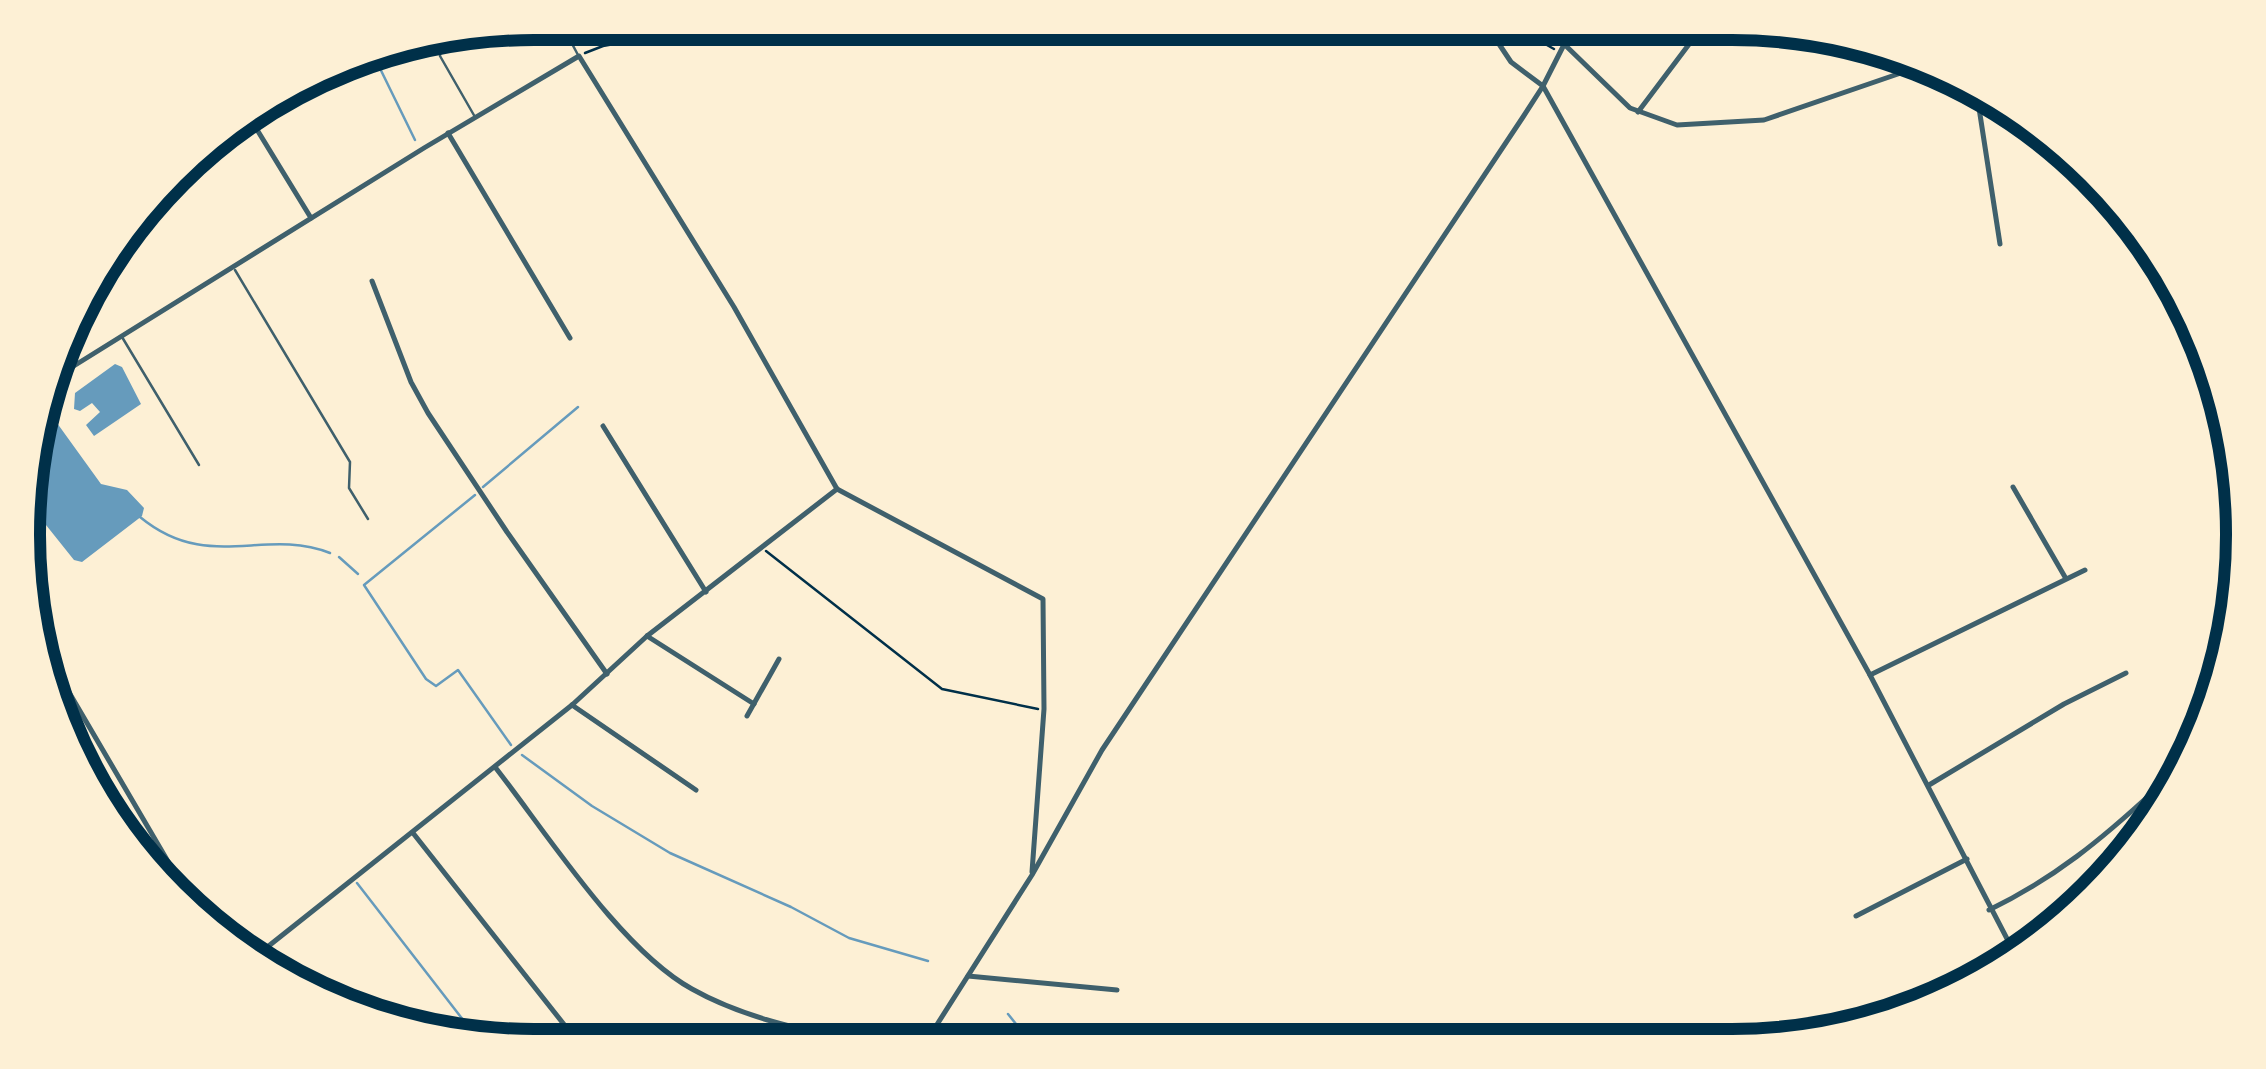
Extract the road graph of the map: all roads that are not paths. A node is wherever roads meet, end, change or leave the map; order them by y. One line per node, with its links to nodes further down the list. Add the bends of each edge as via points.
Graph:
1 (570, 40): 7 (lane)
2 (1497, 40): 9 (street, via 1511,62)
3 (1566, 40): 5 (street)
4 (1692, 40): 11 (street)
5 (1564, 44): 9 (street); 11 (street)
6 (440, 50): 12 (lane)
7 (579, 56): 12 (street); 25 (street)
8 (1906, 72): 11 (street, via 1764,120 1677,125)
9 (1543, 86): 34 (street); 46 (street, via 1102,750)
10 (1979, 106): 16 (street)
11 (1638, 112)
12 (475, 117): 14 (street)
13 (255, 126): 15 (street)
14 (448, 134): 15 (street); 20 (street)
15 (311, 218): 17 (street)
16 (2000, 244)
17 (234, 268): 19 (street); 26 (lane, via 350,462 349,488)
18 (372, 281): 33 (street, via 428,413)
19 (121, 336): 21 (street); 23 (lane)
20 (570, 338)
21 (69, 368)
22 (604, 426): 29 (street)
23 (199, 465)
24 (2012, 487): 28 (street)
25 (837, 489): 29 (street); 46 (street, via 1043,599 1044,709)
26 (368, 520)
27 (2084, 570): 28 (street)
28 (2064, 578): 34 (street)
29 (706, 592): 30 (street)
30 (647, 636): 33 (street); 36 (street)
31 (779, 658): 36 (street)
32 (2126, 673): 40 (street)
33 (607, 674): 37 (street)
34 (1870, 675): 40 (street)
35 (62, 680): 45 (street)
36 (754, 704): 38 (street)
37 (572, 705): 39 (street); 41 (street)
38 (747, 716)
39 (496, 766): 43 (street); 54 (street, via 644,952 691,989)
40 (1929, 784): 44 (street)
41 (696, 790)
42 (2155, 790): 47 (street, via 2093,847)
43 (413, 834): 50 (street); 53 (street)
44 (1968, 860): 47 (street); 48 (street)
45 (174, 873)
46 (1032, 875): 51 (street)
47 (1989, 910): 49 (street)
48 (1856, 916)
49 (2009, 944)
50 (265, 949)
51 (968, 976): 52 (street); 55 (street)
52 (1117, 990)
53 (568, 1029)
54 (801, 1029)
55 (934, 1029)

